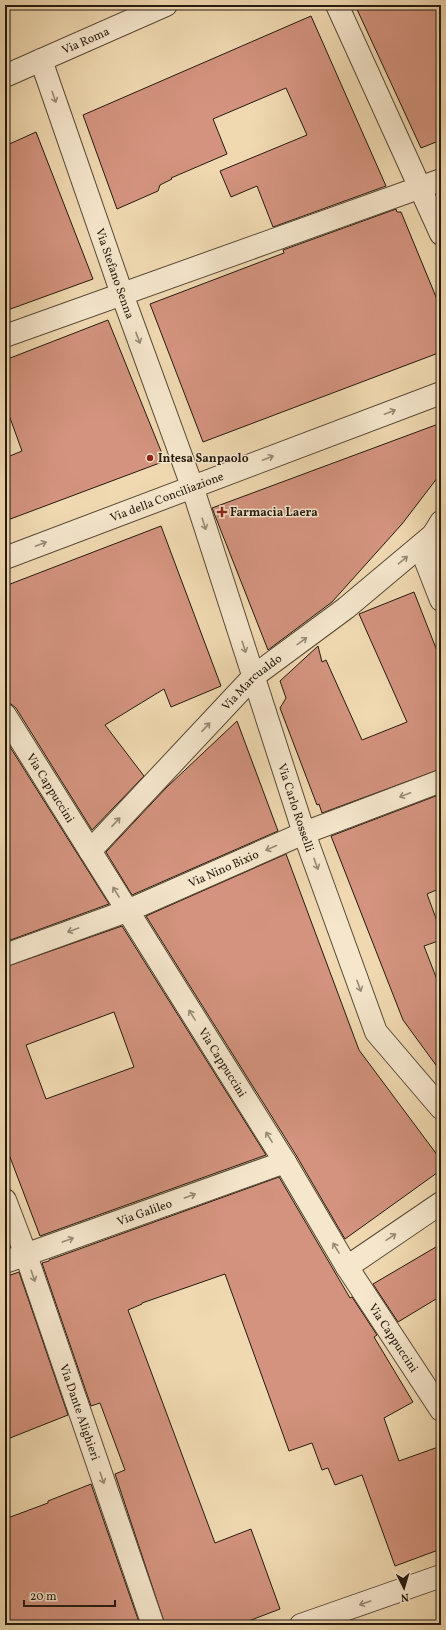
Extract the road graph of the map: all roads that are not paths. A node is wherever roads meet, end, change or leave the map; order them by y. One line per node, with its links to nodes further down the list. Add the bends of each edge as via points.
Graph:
1 (166, 5): 3 (street, Via Roma)
2 (337, 5): 6 (street)
3 (41, 60): 4 (street, Via Roma); 8 (street, Via Stefano Senna, one-way to 8)
4 (5, 76)
5 (441, 180): 6 (street)
6 (420, 188): 7 (street); 8 (street)
7 (441, 234)
8 (122, 294): 9 (street); 11 (street, Via Stefano Senna, one-way to 11)
9 (5, 336)
10 (441, 393): 11 (street, Via della Conciliazione, one-way to 10)
11 (192, 486): 13 (street, Via della Conciliazione, one-way to 11); 15 (street, Via Carlo Rosselli, one-way to 15)
12 (437, 529): 14 (street, via 425,559); 15 (street, Via Marcualdo, one-way to 12, via 346,608)
13 (5, 558)
14 (441, 600)
15 (254, 676): 18 (street, Via Carlo Rosselli); 19 (street, Via Marcualdo, one-way to 15)
16 (5, 715): 19 (street, Via Cappuccini)
17 (441, 781): 18 (street, Via Nino Bixio, one-way to 18)
18 (304, 833): 20 (street, Via Nino Bixio, one-way to 20); 22 (street, Via Carlo Rosselli, one-way to 22, via 376,1032)
19 (90, 850): 20 (street, Via Cappuccini, one-way to 19)
20 (127, 911): 21 (street, Via Nino Bixio, one-way to 21); 23 (street, Via Cappuccini, one-way to 20)
21 (5, 955)
22 (441, 1108)
23 (284, 1162): 26 (street, Via Galileo, one-way to 23); 28 (street, Via Cappuccini, one-way to 23)
24 (5, 1200): 26 (street, Via Dante Alighieri)
25 (441, 1204): 28 (street, one-way to 25)
26 (26, 1255): 27 (street, Via Galileo); 31 (street, Via Dante Alighieri, one-way to 31)
27 (5, 1262)
28 (347, 1267): 29 (street, Via Cappuccini)
29 (441, 1410)
30 (441, 1576): 32 (street, one-way to 32)
31 (152, 1625)
32 (301, 1625)

